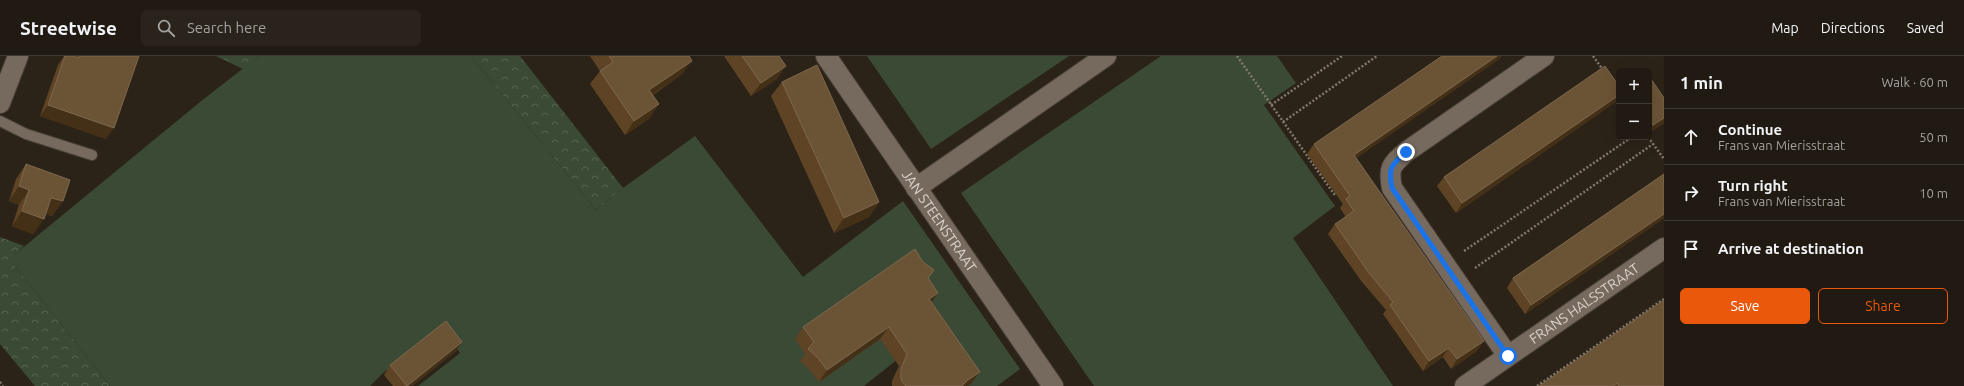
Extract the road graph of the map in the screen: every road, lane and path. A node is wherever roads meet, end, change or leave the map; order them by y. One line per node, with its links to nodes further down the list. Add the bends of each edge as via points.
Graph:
1 (18, 56): 10 (street)
2 (826, 56): 19 (street, JAN STEENSTRAAT)
3 (1106, 56): 19 (street)
4 (1237, 56): 11 (path)
5 (1342, 56): 11 (path)
6 (1377, 56): 13 (path)
7 (1544, 56): 22 (street, via 1406,152 1395,162 1389,173 1392,188)
8 (1593, 56): 9 (path)
9 (1606, 75)
10 (0, 103)
11 (1271, 105): 13 (path)
12 (0, 121): 17 (lane, via 26,134)
13 (1283, 122): 20 (path, via 1334,194)
14 (1628, 140): 22 (path)
15 (1650, 140): 16 (path)
16 (1653, 144): 18 (path); 23 (path)
17 (92, 155)
18 (1664, 159)
19 (916, 188): 28 (street, JAN STEENSTRAAT)
20 (1341, 191)
21 (1664, 248): 25 (street, FRANS HALSSTRAAT)
22 (1444, 264): 23 (street)
23 (1456, 281): 25 (street)
24 (1664, 299): 30 (path)
25 (1508, 356): 29 (street, FRANS HALSSTRAAT)
26 (0, 382): 27 (path)
27 (3, 386)
28 (1053, 386)
29 (1465, 386)
30 (1537, 386)

